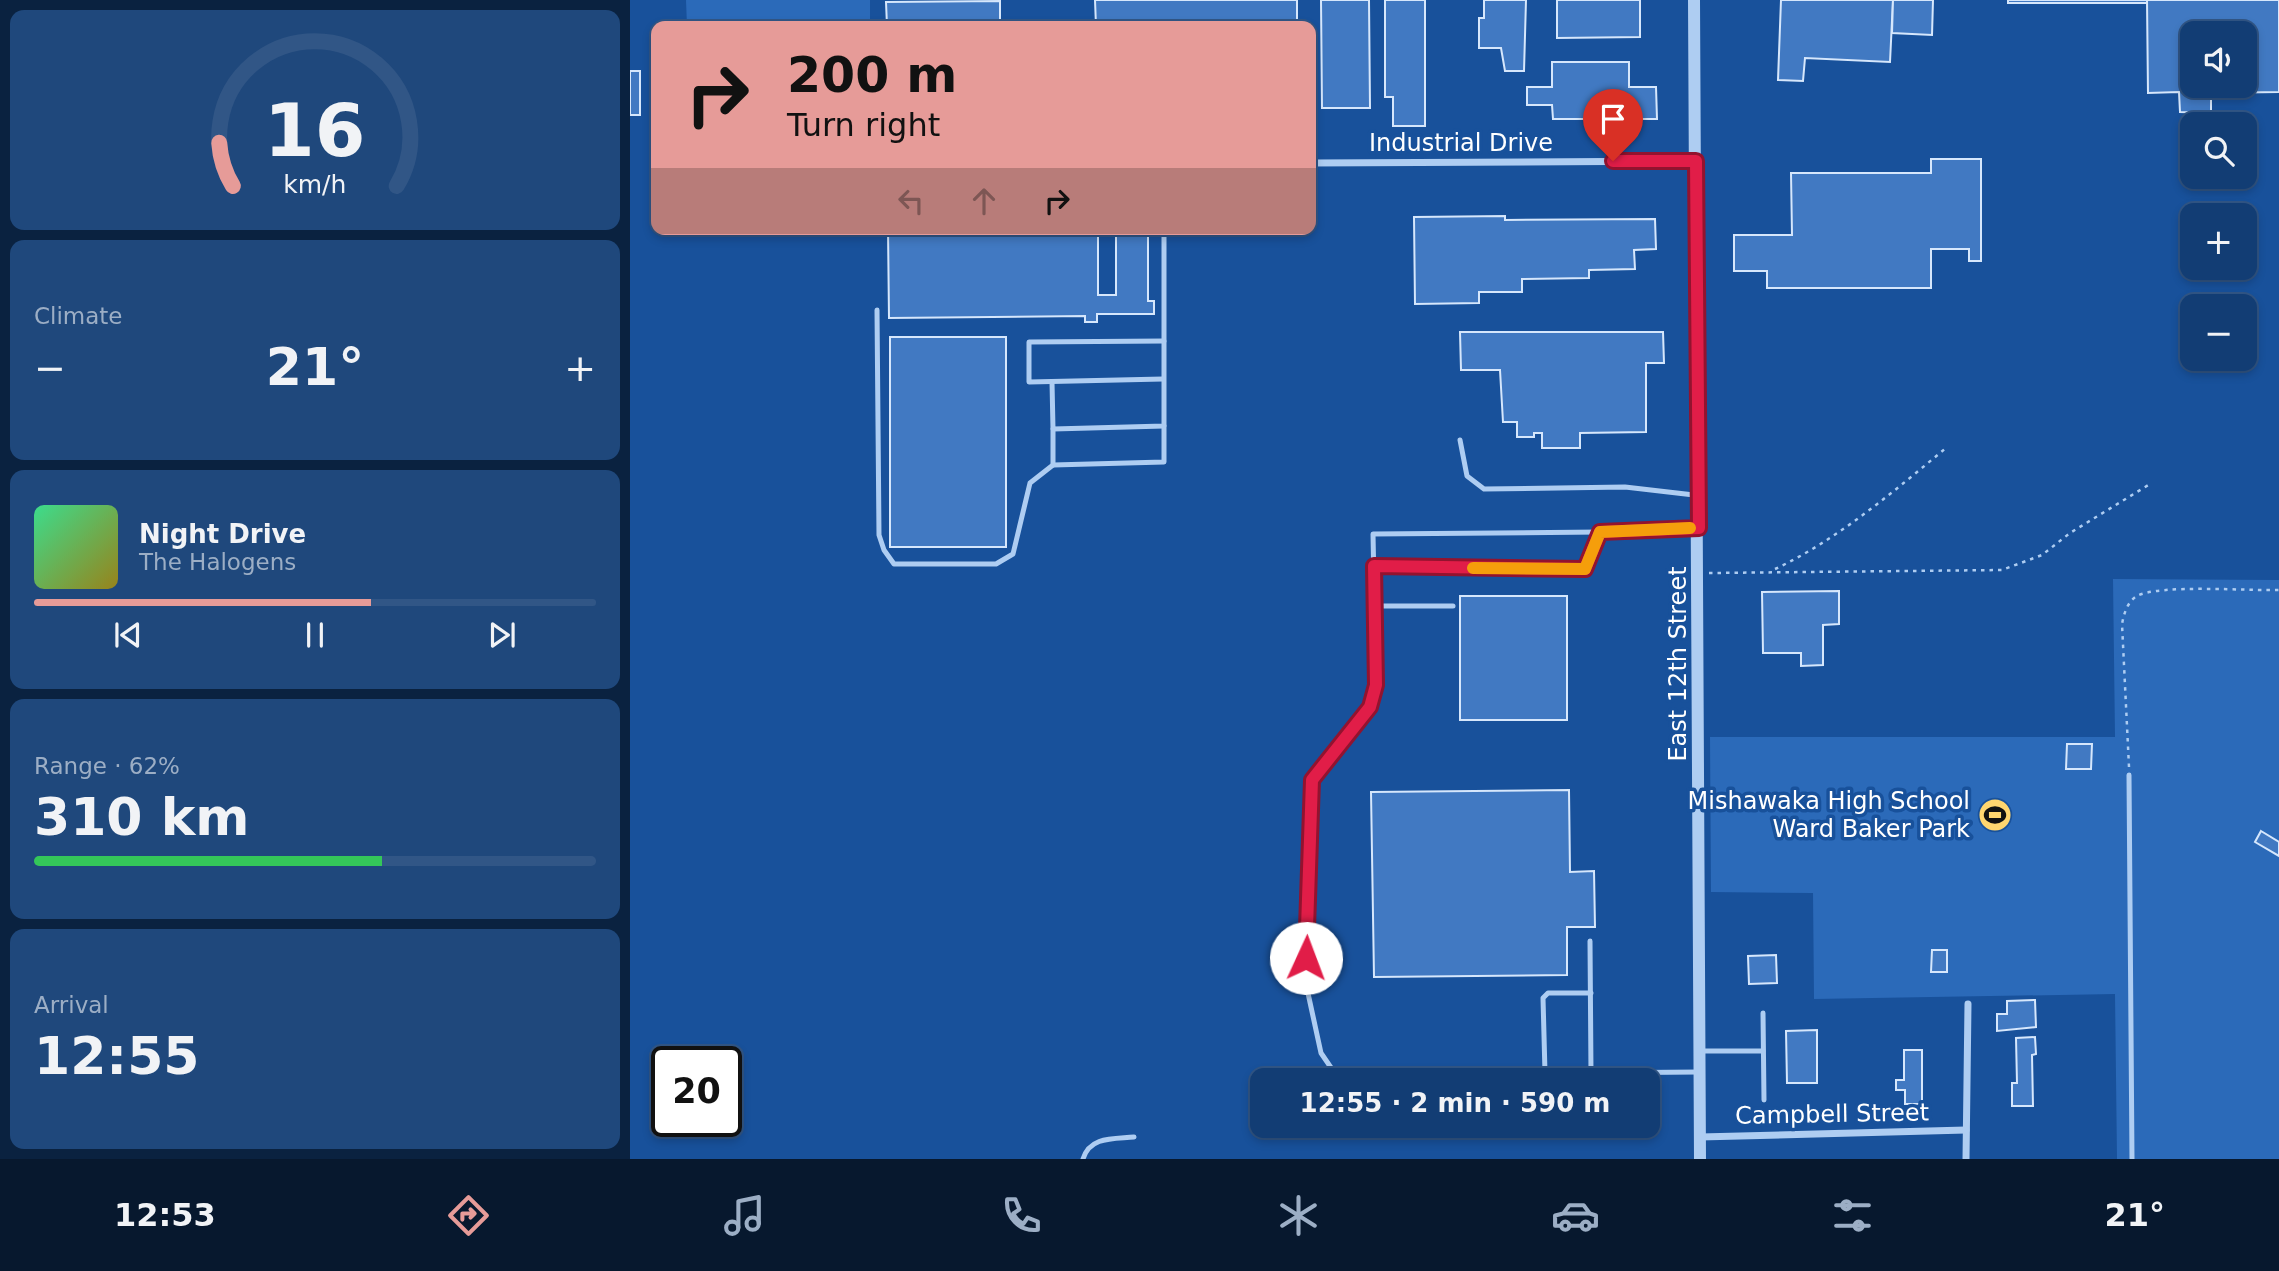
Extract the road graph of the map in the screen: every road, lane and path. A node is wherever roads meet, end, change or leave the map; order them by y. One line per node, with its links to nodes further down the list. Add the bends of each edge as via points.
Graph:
1 (1694, 0): 2 (street, East 12th Street)
2 (1696, 161): 3 (street, Industrial Drive); 15 (street, East 12th Street)
3 (1316, 163)
4 (1164, 235): 6 (lane)
5 (877, 310): 13 (lane, via 879,535 894,564 996,564 1013,554 1030,483)
6 (1164, 341): 7 (lane); 8 (lane, via 1030,342 1029,382)
7 (1163, 379): 8 (lane); 9 (lane)
8 (1052, 382): 10 (lane)
9 (1164, 426): 10 (lane); 13 (lane, via 1164,462)
10 (1053, 429): 13 (lane)
11 (1460, 440): 15 (lane, via 1467,476 1484,489 1625,487)
12 (1946, 448): 19 (path, via 1877,504 1803,555)
13 (1053, 464)
14 (2150, 484): 19 (path, via 2042,555 2002,570)
15 (1698, 495): 16 (street, East 12th Street)
16 (1699, 528): 17 (lane); 20 (street, East 12th Street)
17 (1600, 532): 18 (lane, via 1585,569); 18 (lane, via 1374,534)
18 (1374, 566): 22 (lane)
19 (1772, 570): 20 (path)
20 (1699, 573): 29 (street, East 12th Street)
21 (2279, 590): 24 (path, via 2164,591 2134,598 2122,624)
22 (1375, 606): 23 (lane); 31 (lane, via 1376,685 1370,707 1312,780 1306,984 1321,1053)
23 (1452, 606)
24 (2129, 775): 43 (lane)
25 (1590, 941): 26 (lane)
26 (1591, 993): 32 (lane, via 1548,993 1543,998); 33 (lane)
27 (1968, 1004): 37 (street)
28 (1763, 1013): 30 (lane)
29 (1699, 1051): 30 (lane); 35 (street, East 12th Street)
30 (1763, 1051): 36 (lane)
31 (1331, 1068)
32 (1545, 1068)
33 (1591, 1068)
34 (1660, 1072): 35 (lane)
35 (1699, 1072): 39 (street, East 12th Street)
36 (1764, 1100)
37 (1966, 1130): 39 (street, Campbell Street); 42 (street)
38 (1134, 1137): 40 (lane, via 1097,1141)
39 (1700, 1137): 41 (street, East 12th Street)
40 (1083, 1159)
41 (1700, 1159)
42 (1966, 1159)
43 (2132, 1159)

